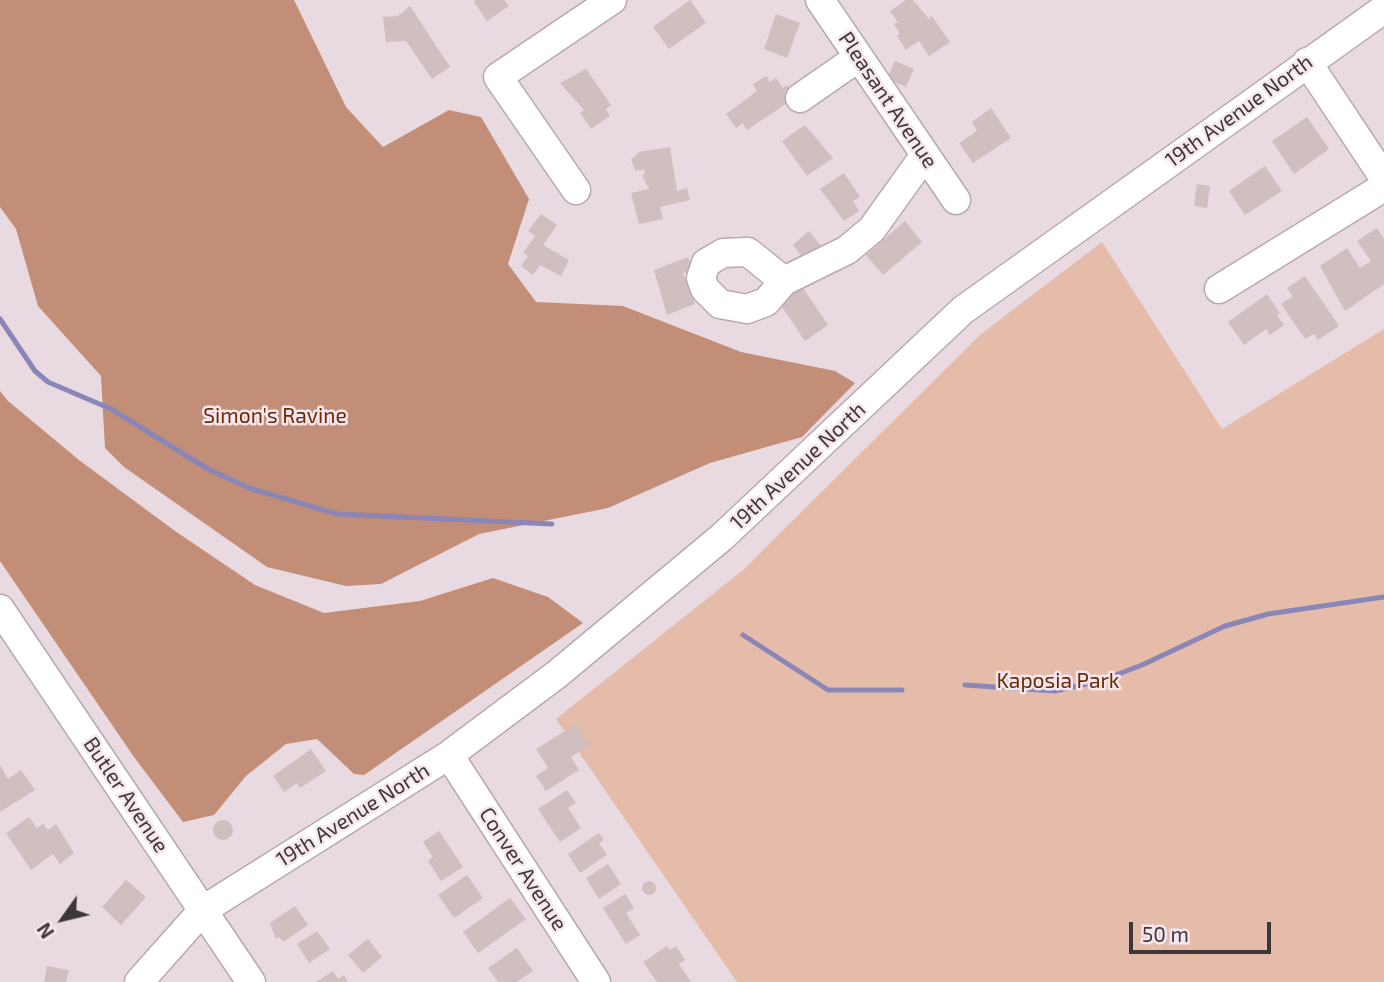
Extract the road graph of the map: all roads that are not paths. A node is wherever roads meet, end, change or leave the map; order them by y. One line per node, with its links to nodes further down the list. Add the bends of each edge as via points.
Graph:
1 (612, 0): 11 (street, via 498,77)
2 (820, 0): 4 (street, Pleasant Avenue)
3 (1384, 9): 5 (street, 19th Avenue North)
4 (859, 57): 6 (street); 8 (street, Pleasant Avenue)
5 (1307, 62): 7 (street); 16 (street, 19th Avenue North, via 963,310 676,576)
6 (800, 98)
7 (1372, 137): 9 (street)
8 (925, 155): 12 (street, Pleasant Avenue); 13 (street, via 858,243)
9 (1384, 178)
10 (1384, 187): 14 (street)
11 (576, 190)
12 (956, 200)
13 (784, 281)
14 (1219, 289)
15 (0, 609): 17 (street, Butler Avenue)
16 (449, 755): 17 (street, 19th Avenue North); 20 (street, Conver Avenue)
17 (203, 910): 18 (street, 19th Avenue North); 19 (street, Butler Avenue)
18 (139, 982)
19 (251, 982)
20 (596, 982)

